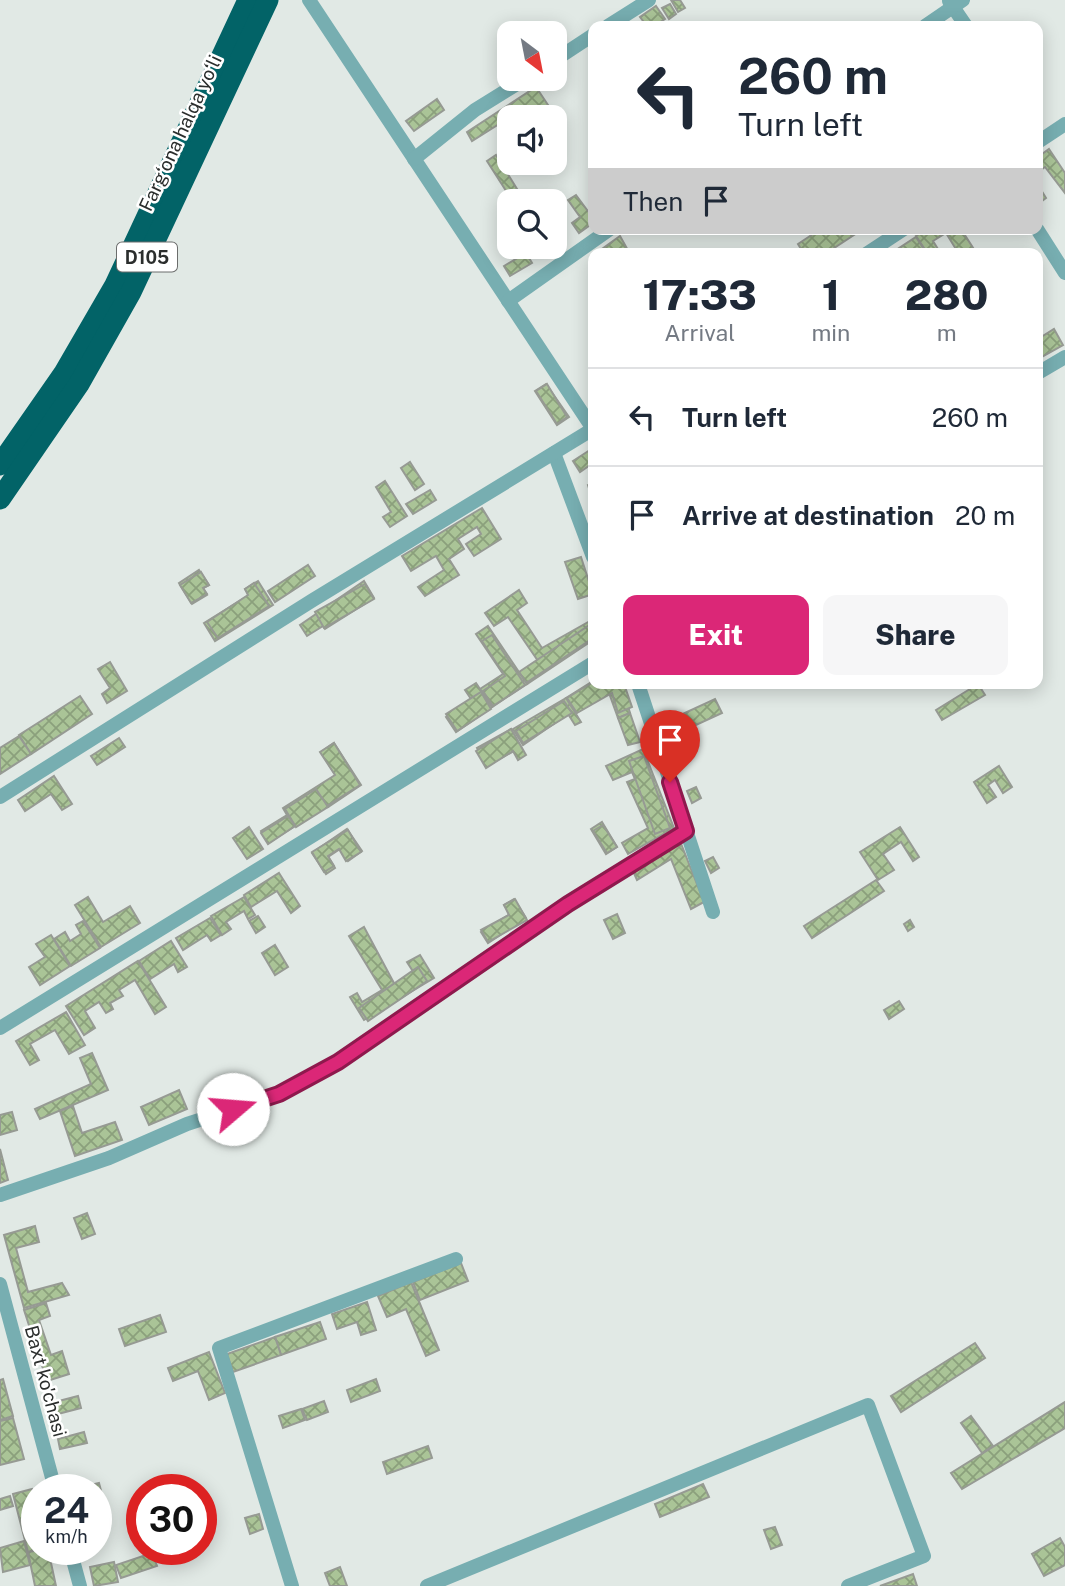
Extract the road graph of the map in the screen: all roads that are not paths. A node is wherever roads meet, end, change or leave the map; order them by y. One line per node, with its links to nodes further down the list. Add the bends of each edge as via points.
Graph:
1 (248, 0): 26 (highway, Farg‘ona halqa yo‘li / D105, via 115,285 64,373)
2 (268, 0): 27 (highway, Farg‘ona halqa yo‘li / D105, via 131,292 79,384)
3 (309, 0): 14 (street)
4 (649, 0): 6 (street)
5 (955, 3): 7 (street); 8 (street)
6 (616, 21)
7 (932, 21)
8 (964, 21)
9 (588, 39): 10 (street)
10 (567, 52)
11 (506, 91): 14 (street)
12 (1065, 124): 13 (street)
13 (1043, 136)
14 (414, 159): 20 (street)
15 (601, 235): 20 (street)
16 (895, 235): 18 (street)
17 (1041, 235): 19 (street)
18 (875, 248)
19 (1065, 273)
20 (508, 300): 23 (street)
21 (1065, 358): 22 (street)
22 (1043, 370)
23 (588, 421)
24 (588, 432): 25 (street)
25 (554, 453): 28 (street); 31 (street)
26 (0, 465)
27 (0, 499)
28 (588, 544)
29 (588, 666): 34 (street)
30 (640, 689): 32 (street)
31 (0, 797)
32 (686, 831): 33 (street); 35 (street, via 568,904 338,1062 279,1094)
33 (713, 912)
34 (0, 1028)
35 (0, 1195)
36 (456, 1259): 42 (street, via 219,1349)
37 (0, 1283): 38 (street, Baxt ko'chasi)
38 (6, 1334): 39 (street, Baxt ko'chasi)
39 (50, 1474)
40 (74, 1565): 41 (street)
41 (80, 1586)
42 (292, 1586)
43 (427, 1586): 44 (street, via 868,1405 924,1556)
44 (848, 1586)

